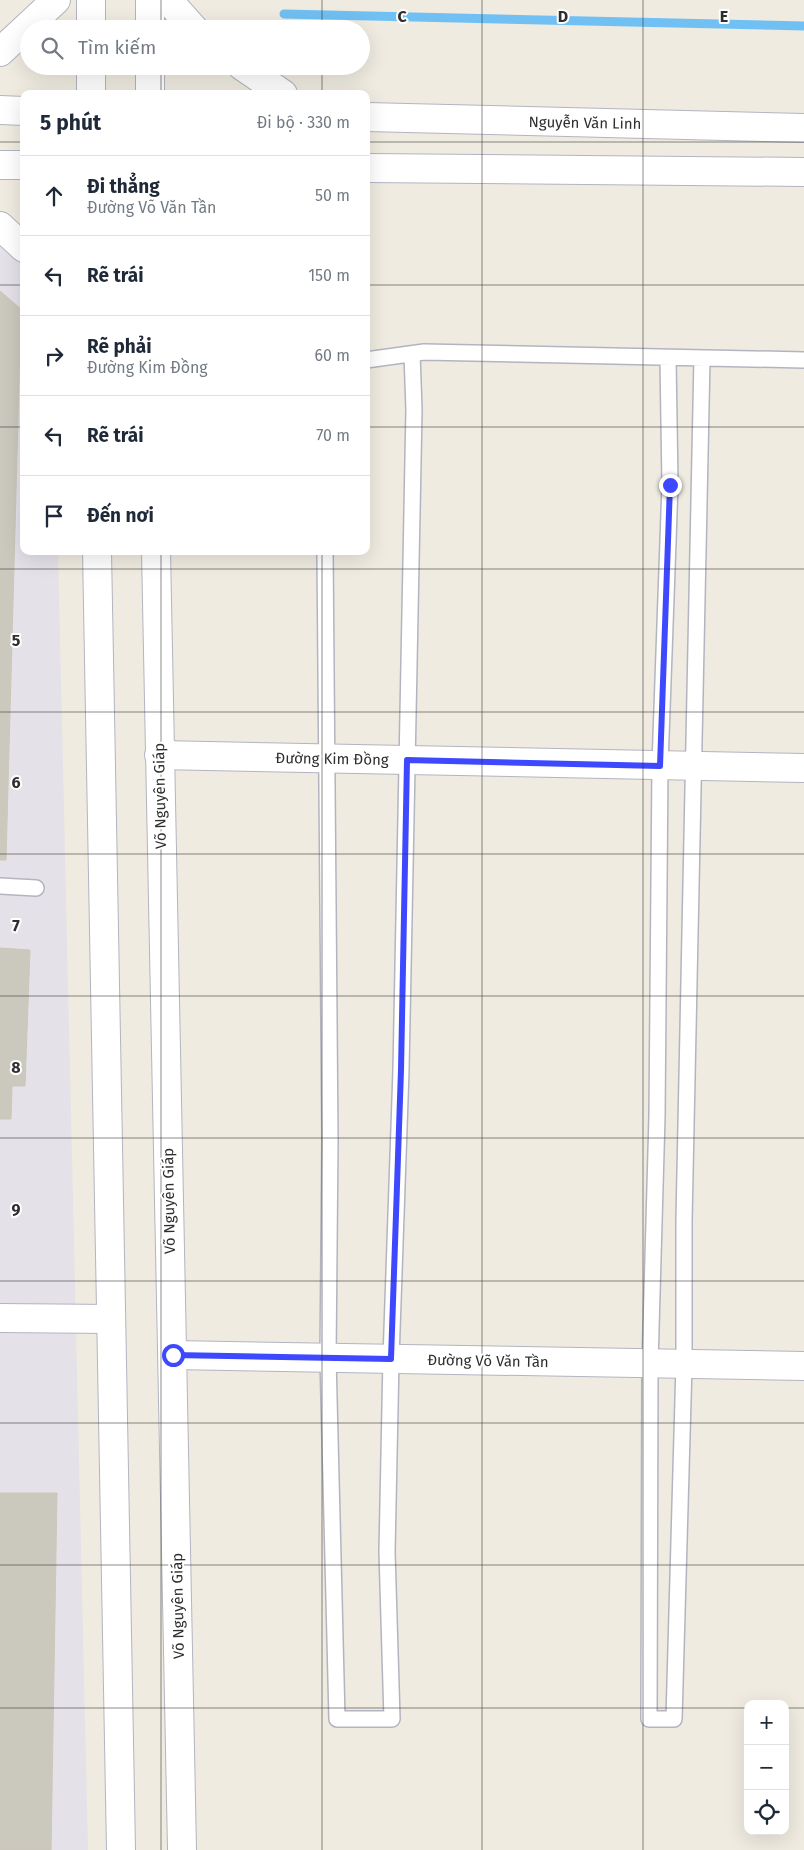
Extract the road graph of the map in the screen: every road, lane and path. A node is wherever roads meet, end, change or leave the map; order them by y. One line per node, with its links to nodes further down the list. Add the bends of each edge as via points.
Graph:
1 (56, 0): 5 (main road)
2 (91, 0): 6 (main road)
3 (150, 0): 7 (main road)
4 (168, 0): 8 (main road)
5 (34, 20)
6 (91, 20)
7 (150, 20)
8 (186, 20)
9 (20, 33): 10 (main road)
10 (0, 52)
11 (91, 75): 14 (main road)
12 (150, 75): 15 (main road)
13 (255, 75): 16 (main road)
14 (91, 90)
15 (150, 90)
16 (277, 90)
17 (0, 110): 18 (main road)
18 (20, 111)
19 (370, 117): 20 (main road, Nguyễn Văn Linh)
20 (804, 128)
21 (0, 165): 22 (main road)
22 (20, 165)
23 (370, 168): 24 (main road)
24 (804, 172)
25 (0, 226): 26 (main road)
26 (20, 244)
27 (412, 354): 28 (lane); 30 (lane); 37 (lane, via 414,410)
28 (668, 358): 29 (lane); 38 (lane, via 670,485)
29 (702, 358): 31 (lane); 39 (lane)
30 (370, 359)
31 (804, 360)
32 (97, 555): 44 (main road)
33 (156, 555): 35 (main road, Võ Nguyên Giáp)
34 (325, 555): 36 (lane)
35 (159, 755): 36 (main road, Đường Kim Đồng); 45 (main road, Võ Nguyên Giáp)
36 (328, 759): 37 (main road, Đường Kim Đồng); 46 (lane)
37 (407, 760): 38 (main road, Đường Kim Đồng); 47 (lane)
38 (660, 766): 39 (main road, Đường Kim Đồng); 48 (lane, via 657,1116)
39 (693, 766): 40 (main road, Đường Kim Đồng); 49 (lane)
40 (804, 768)
41 (0, 886): 42 (lane)
42 (36, 888)
43 (0, 1318): 44 (main road)
44 (111, 1319): 51 (main road)
45 (173, 1355): 46 (main road, Đường Võ Văn Tần); 52 (main road, Võ Nguyên Giáp)
46 (328, 1358): 47 (main road, Đường Võ Văn Tần); 47 (lane, via 337,1719 392,1719 387,1552)
47 (391, 1359): 48 (main road, Đường Võ Văn Tần)
48 (650, 1364): 49 (main road, Đường Võ Văn Tần); 49 (lane, via 649,1720 674,1719)
49 (684, 1364): 50 (main road, Đường Võ Văn Tần)
50 (804, 1366)
51 (121, 1850)
52 (182, 1850)

